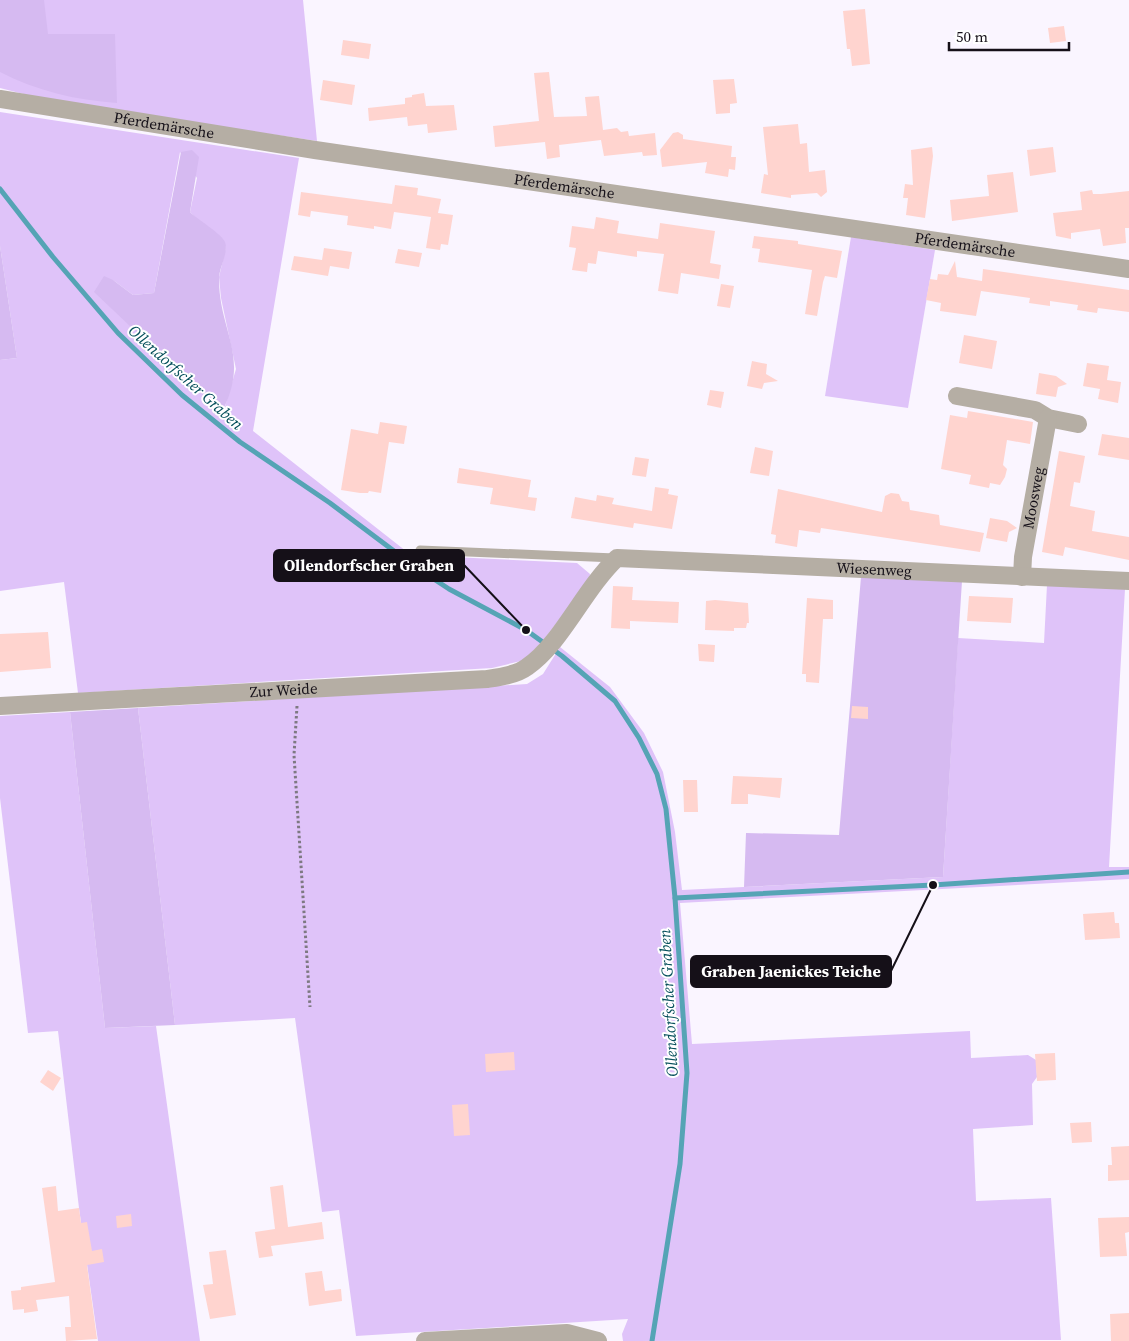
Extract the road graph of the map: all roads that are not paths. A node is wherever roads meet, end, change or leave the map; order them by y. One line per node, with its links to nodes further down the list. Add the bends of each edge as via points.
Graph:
1 (0, 98): 2 (street, Pferdemärsche, via 315,150)
2 (1129, 269)
3 (957, 396): 4 (street, via 1034,410)
4 (1048, 418): 5 (street); 8 (street, Moosweg)
5 (1078, 424)
6 (420, 550): 7 (lane, Wiesenweg)
7 (617, 558): 8 (street, Wiesenweg); 10 (street, Zur Weide, via 597,579 541,656 526,668 487,680)
8 (1022, 577): 9 (street, Wiesenweg)
9 (1129, 581)
10 (0, 706)
11 (598, 1340): 12 (street, via 566,1333)
12 (425, 1341)

